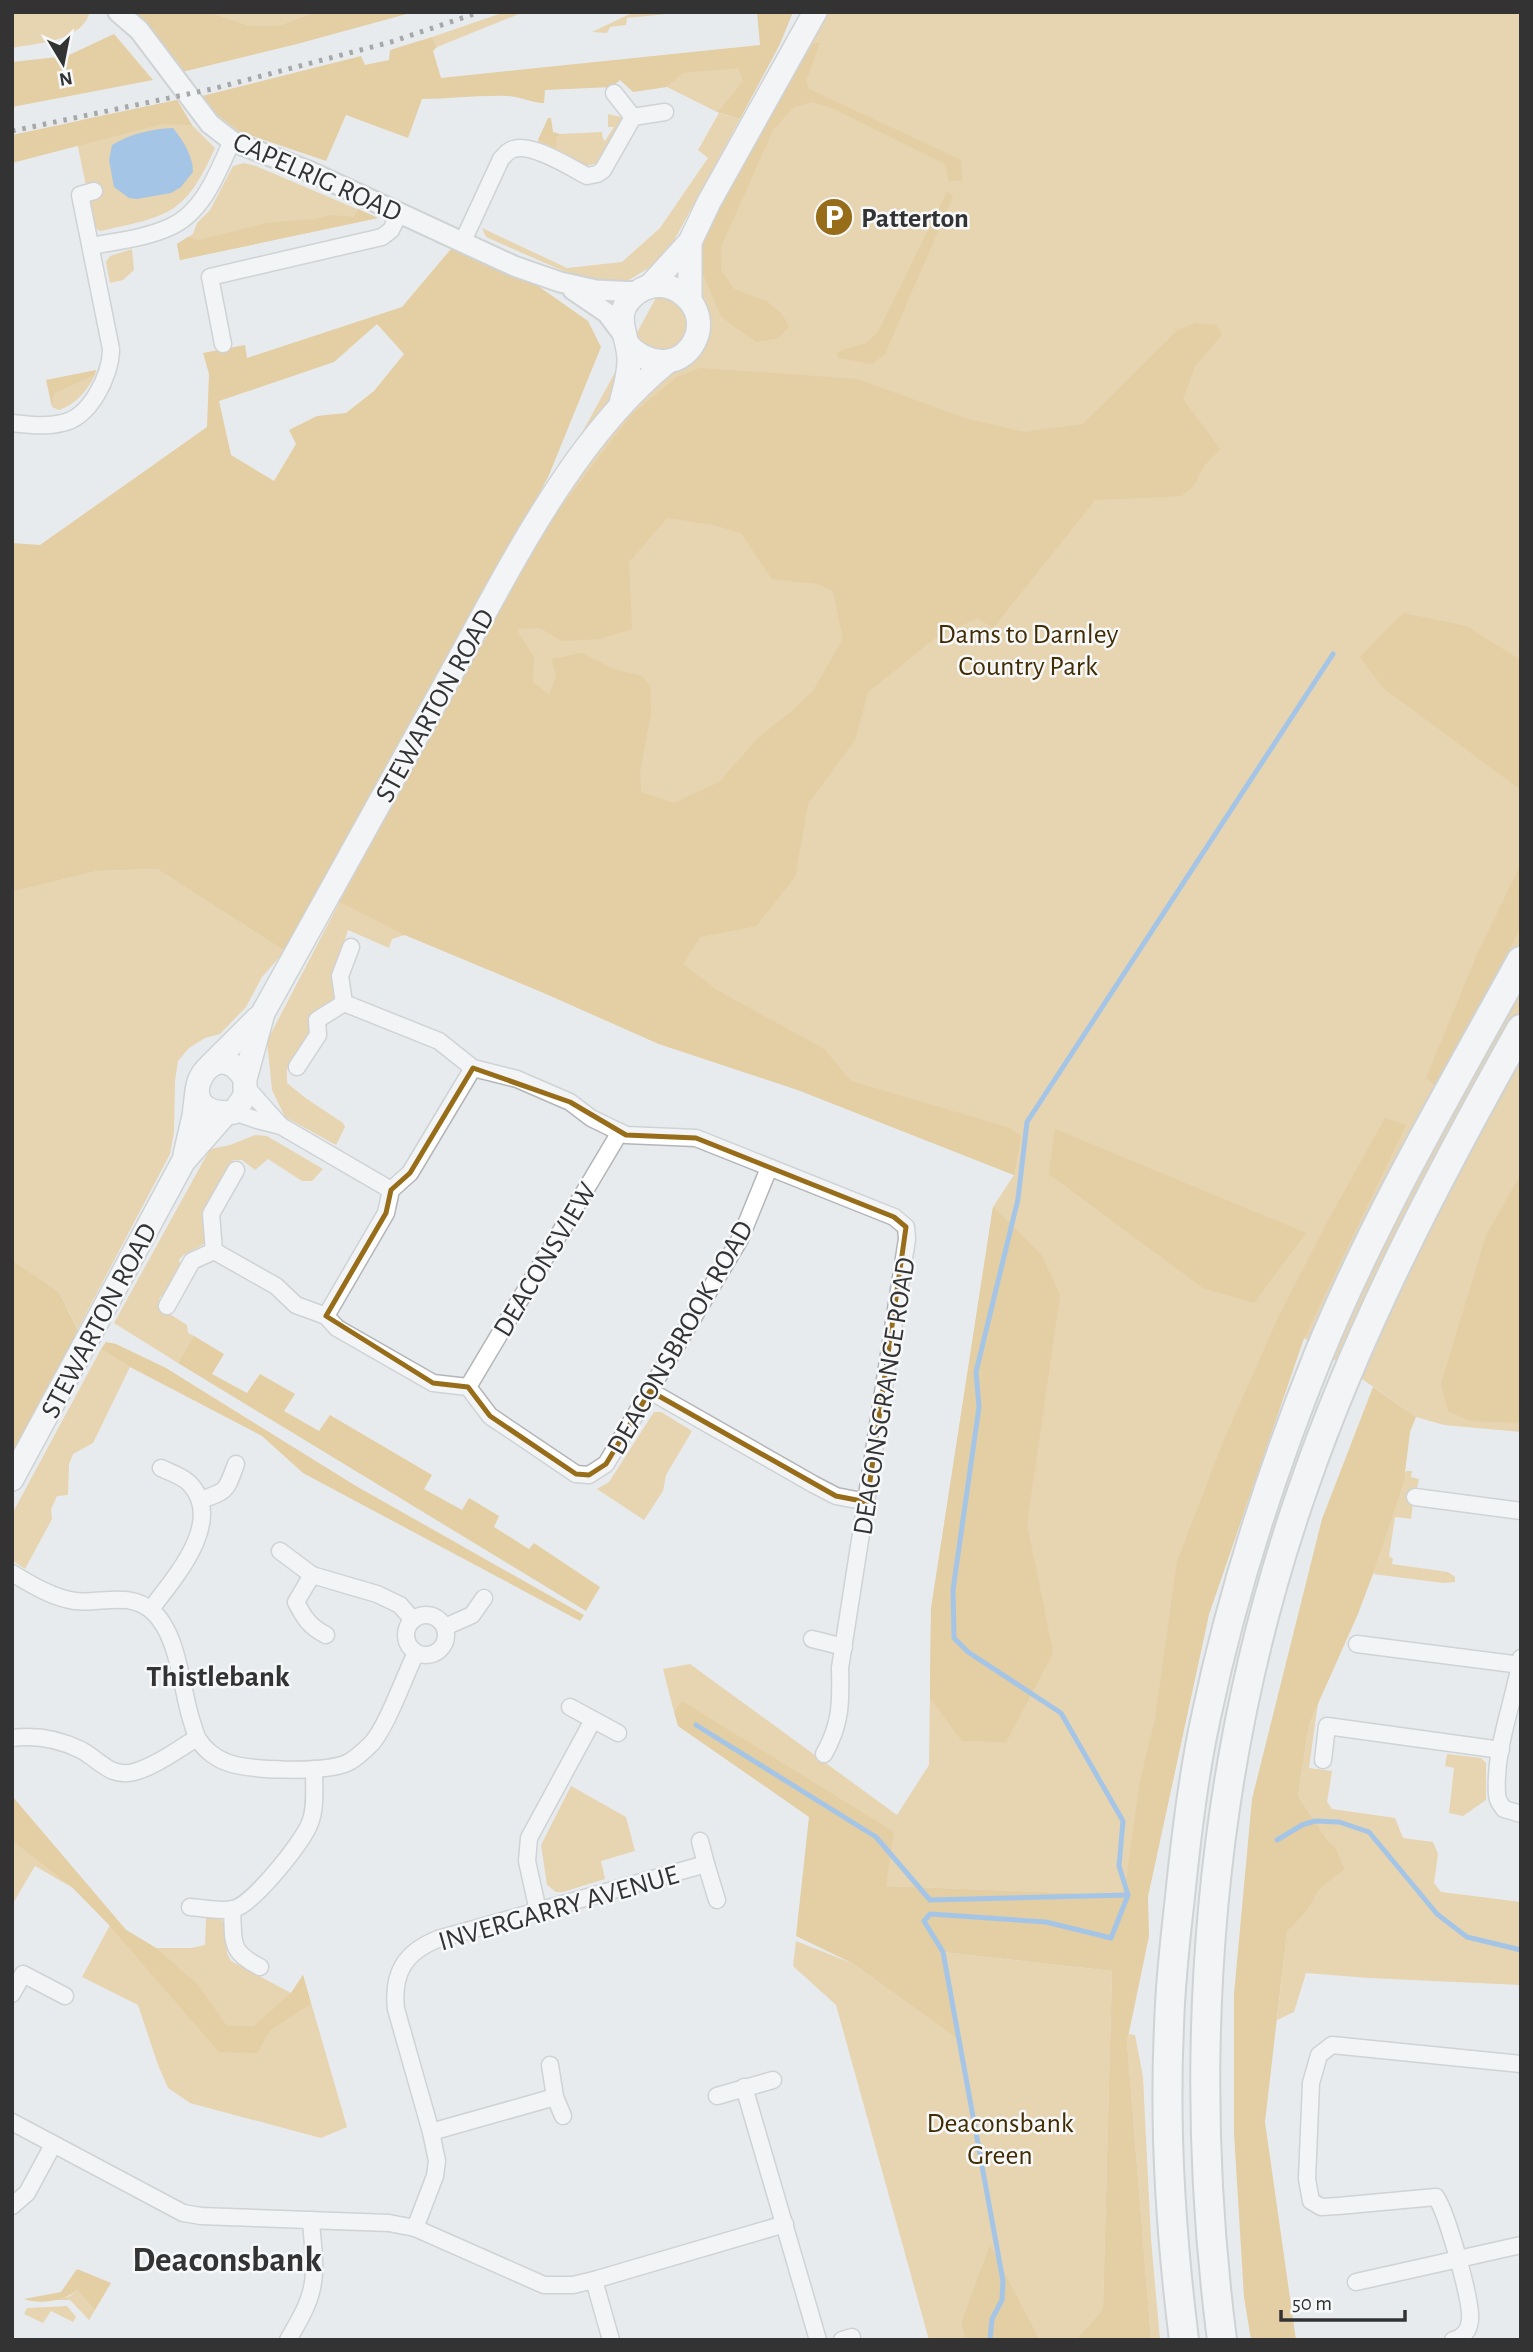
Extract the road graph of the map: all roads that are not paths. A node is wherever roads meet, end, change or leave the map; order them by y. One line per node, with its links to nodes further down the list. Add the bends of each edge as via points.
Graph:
1 (118, 12): 6 (street, CAPELRIG ROAD, via 139,30 210,124)
2 (815, 12): 10 (main road, STEWARTON ROAD)
3 (614, 93): 5 (street)
4 (665, 112): 5 (street)
5 (634, 117): 9 (street, via 597,174 587,176 528,148 508,152)
6 (232, 141): 8 (street, CAPELRIG ROAD); 11 (street, via 191,213 172,226)
7 (94, 191): 11 (street, via 80,195)
8 (400, 212): 9 (street, CAPELRIG ROAD); 16 (street, via 382,237 210,277)
9 (463, 241): 12 (street, CAPELRIG ROAD)
10 (690, 242): 13 (main road, STEWARTON ROAD); 14 (main road, STEWARTON ROAD)
11 (92, 246): 19 (street, via 111,349 110,369 99,393 70,421 38,426)
12 (560, 282): 13 (street, CAPELRIG ROAD, via 596,290); 15 (street, CAPELRIG ROAD, via 607,313)
13 (643, 289): 14 (main road, via 672,287); 15 (main road, STEWARTON ROAD, via 624,310)
14 (690, 300): 17 (main road, STEWARTON ROAD, via 698,320 694,342)
15 (625, 339): 17 (main road, via 645,359); 18 (main road, STEWARTON ROAD, via 629,362)
16 (223, 344)
17 (667, 362): 18 (main road, STEWARTON ROAD)
18 (620, 407): 23 (main road, STEWARTON ROAD, via 572,465 510,569)
19 (12, 423)
20 (351, 947): 22 (street, via 340,975)
21 (1521, 961): 104 (highway, via 1386,1210 1319,1353 1256,1525 1212,1692 1192,1799 1168,2026 1171,2213)
22 (344, 1003): 26 (street, via 317,1020 318,1035); 27 (street, DEACONSGRANGE ROAD, via 439,1041)
23 (263, 1013): 25 (main road, STEWARTON ROAD); 28 (main road, STEWARTON ROAD)
24 (1521, 1030): 105 (highway, via 1409,1239 1346,1376 1284,1546 1245,1694 1217,1876 1207,1994 1208,2197)
25 (211, 1065): 28 (main road, via 234,1066); 29 (main road, via 200,1075)
26 (297, 1067)
27 (473, 1068): 32 (street, DEACONSGRANGE ROAD, via 517,1079 570,1102); 36 (street, via 410,1174)
28 (246, 1084): 30 (main road, via 245,1096); 31 (street)
29 (197, 1091): 30 (main road, via 210,1110); 33 (main road, STEWARTON ROAD)
30 (230, 1112): 31 (street); 33 (main road, STEWARTON ROAD)
31 (281, 1126): 36 (street)
32 (620, 1132): 34 (street, DEACONSGRANGE ROAD, via 696,1138); 40 (street, DEACONSVIEW)
33 (183, 1162): 44 (main road, STEWARTON ROAD)
34 (769, 1168): 41 (street, DEACONSBROOK ROAD, via 740,1239); 47 (street, DEACONSGRANGE ROAD, via 894,1217 906,1227)
35 (236, 1170): 37 (street, via 211,1214)
36 (391, 1190): 39 (street, via 386,1213)
37 (214, 1251): 38 (street, via 192,1261); 39 (street, via 276,1286 296,1305)
38 (167, 1306)
39 (326, 1316): 40 (street, via 337,1328 433,1383)
40 (468, 1387): 41 (street, DEACONSBROOK ROAD, via 490,1416 576,1474 589,1475 606,1464)
41 (649, 1391): 47 (street, via 824,1490)
42 (236, 1464): 46 (street, via 222,1493)
43 (161, 1468): 46 (street, via 188,1482)
44 (12, 1479)
45 (1415, 1497): 48 (street)
46 (200, 1500): 53 (street, via 196,1543)
47 (867, 1502): 59 (street, DEACONSGRANGE ROAD)
48 (1521, 1511)
49 (280, 1551): 51 (street)
50 (12, 1573): 53 (street, via 71,1601 118,1598)
51 (312, 1575): 54 (street, via 377,1594 400,1605); 56 (street, via 296,1602 304,1619)
52 (484, 1598): 55 (street, via 472,1615)
53 (150, 1609): 67 (street, via 169,1635)
54 (413, 1620): 55 (street, via 430,1616); 60 (street, via 406,1637)
55 (444, 1627): 60 (street, via 442,1648 430,1655)
56 (326, 1635)
57 (812, 1639): 59 (street)
58 (1357, 1644): 62 (street)
59 (844, 1647): 69 (street, DEACONSGRANGE ROAD, via 841,1704 835,1734)
60 (416, 1653): 71 (street, via 373,1742 348,1762)
61 (1521, 1658): 62 (street)
62 (1520, 1665): 68 (street)
63 (570, 1707): 64 (street)
64 (593, 1720): 65 (street); 78 (street, via 529,1838 527,1861)
65 (618, 1733)
66 (12, 1738): 67 (street, via 35,1736 59,1742 82,1750 111,1772 127,1773)
67 (197, 1738): 71 (street, via 216,1757 244,1767)
68 (1501, 1750): 70 (street, via 1327,1726); 72 (street, via 1497,1796 1504,1809)
69 (824, 1754)
70 (1323, 1760)
71 (314, 1769): 77 (street, via 311,1822 249,1901)
72 (1521, 1814)
73 (700, 1841): 74 (street)
74 (706, 1864): 75 (street, INVERGARRY AVENUE); 78 (street, INVERGARRY AVENUE)
75 (717, 1900)
76 (190, 1907): 77 (street)
77 (232, 1909): 79 (street, via 234,1946 242,1958)
78 (538, 1912): 91 (street, INVERGARRY AVENUE, via 420,1946 402,1965 394,1994 396,2009)
79 (260, 1967)
80 (18, 1971): 81 (street); 82 (street)
81 (12, 1994)
82 (65, 1996)
83 (1521, 2064): 98 (street, via 1332,2045 1319,2055 1311,2083 1307,2179 1311,2201 1321,2207 1436,2197)
84 (550, 2065): 88 (street)
85 (773, 2080): 86 (street)
86 (744, 2087): 87 (street); 95 (street)
87 (717, 2096)
88 (555, 2097): 89 (street); 91 (street)
89 (563, 2116)
90 (12, 2122): 92 (street)
91 (431, 2132): 96 (street, INVERGARRY AVENUE, via 435,2176)
92 (53, 2145): 93 (street, via 27,2193); 94 (street, via 183,2213)
93 (12, 2206)
94 (311, 2220): 96 (street); 101 (street, via 312,2290)
95 (785, 2224): 99 (street); 103 (street)
96 (415, 2228): 99 (street, via 544,2285)
97 (1521, 2245): 98 (street)
98 (1458, 2258): 100 (street); 106 (street, via 1471,2318 1467,2331)
99 (594, 2280): 102 (street)
100 (1356, 2282)
101 (288, 2340)
102 (611, 2340)
103 (818, 2340)
104 (1184, 2340)
105 (1222, 2340)
106 (1453, 2340)

